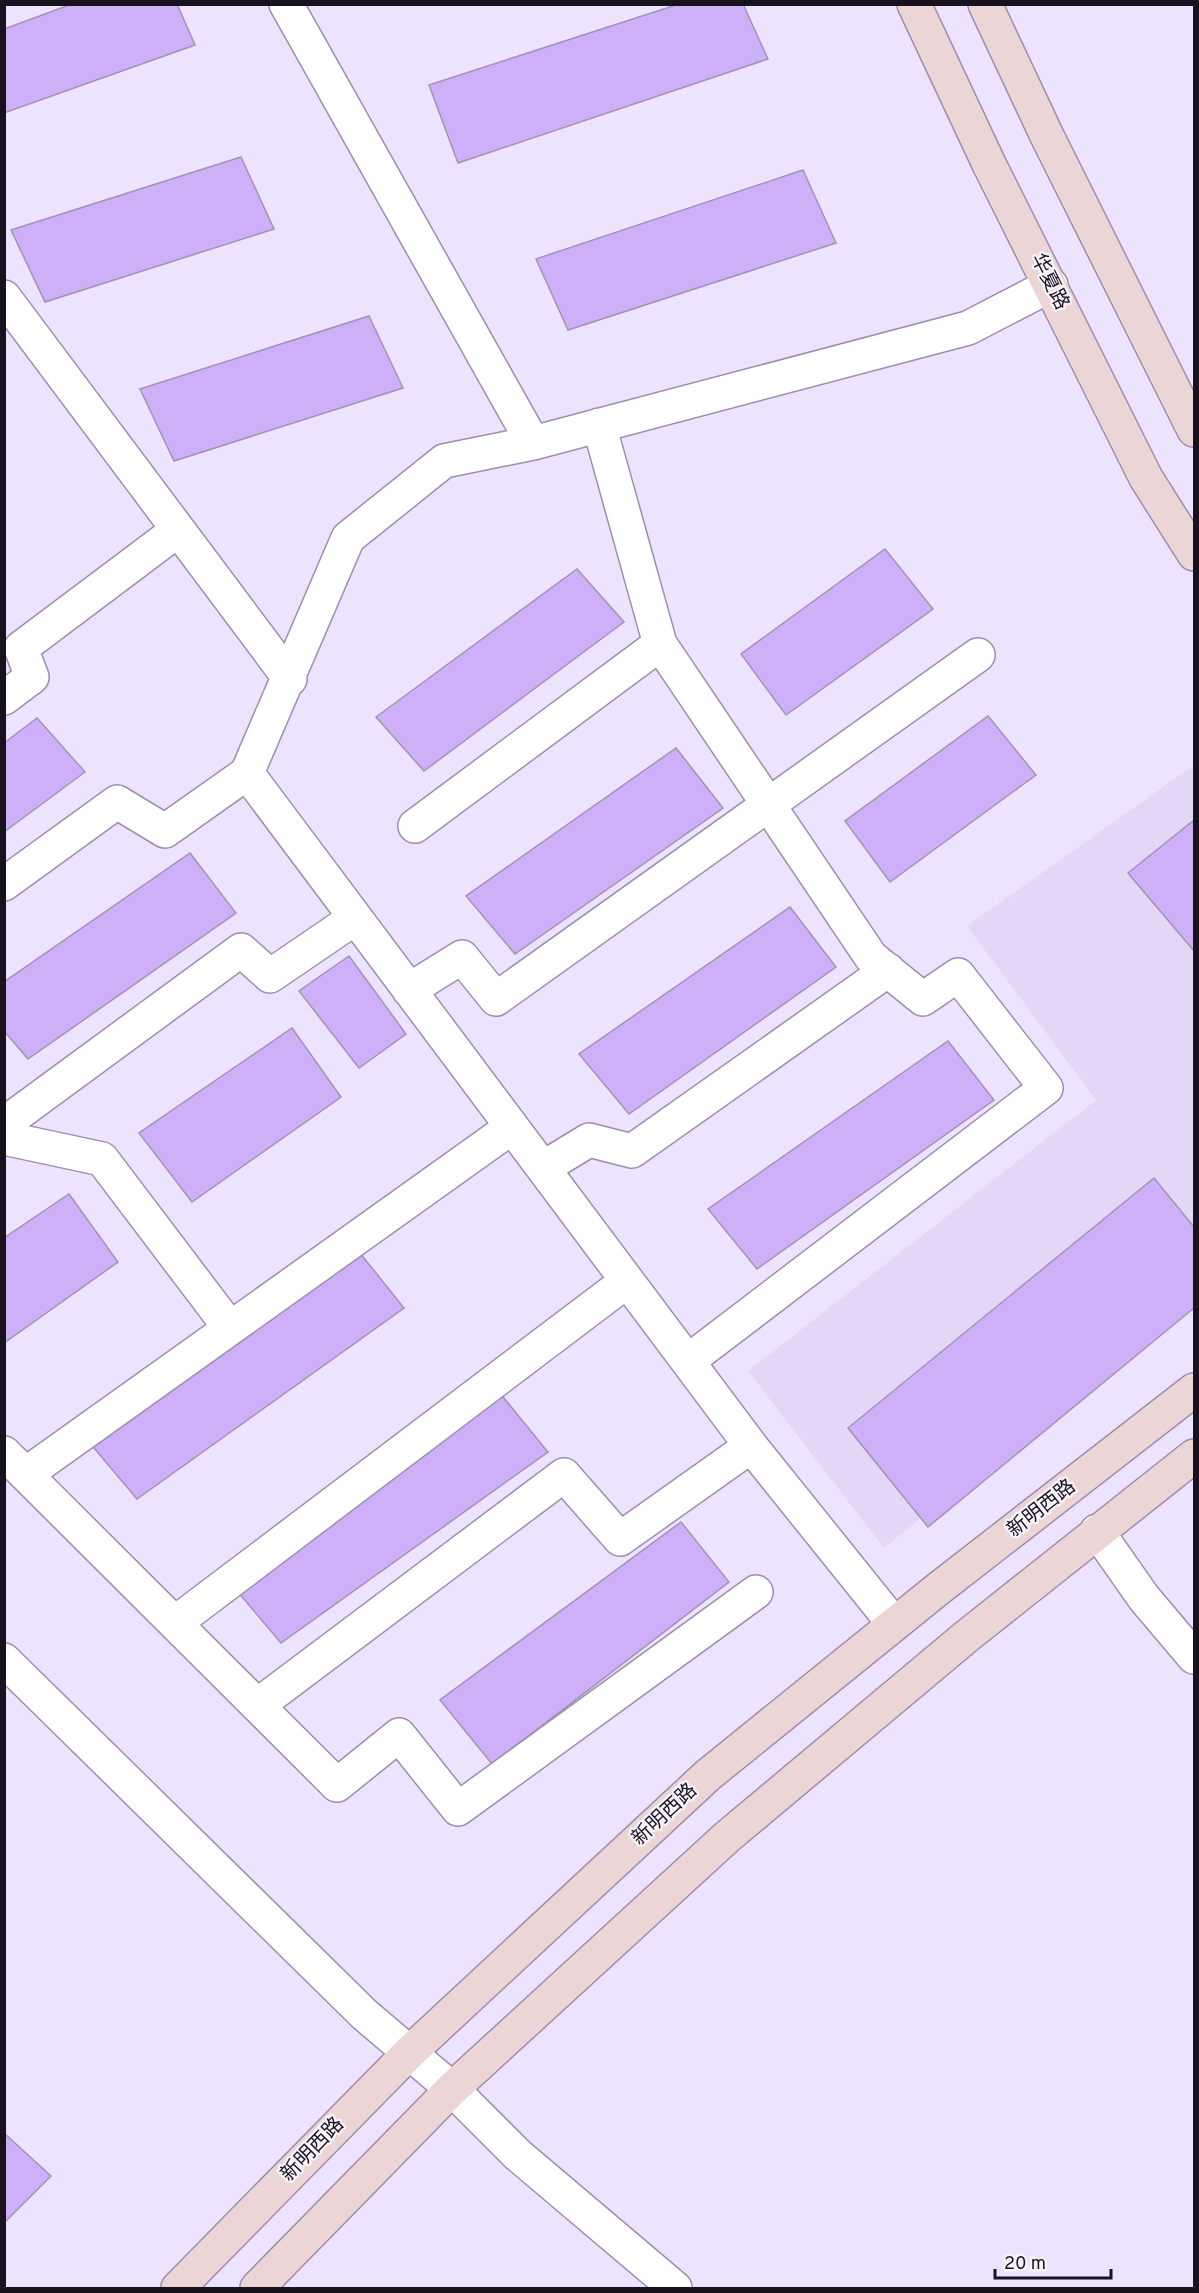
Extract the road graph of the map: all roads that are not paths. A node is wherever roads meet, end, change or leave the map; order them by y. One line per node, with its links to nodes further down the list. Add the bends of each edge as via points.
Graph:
1 (286, 4): 8 (street)
2 (914, 4): 4 (street, 华夏路)
3 (985, 4): 7 (street)
4 (1051, 285): 6 (street, via 968,328); 10 (street, 华夏路, via 1146,478)
5 (4, 297): 9 (street)
6 (599, 425): 8 (street); 11 (street)
7 (1194, 430)
8 (533, 443): 13 (street, via 444,461 348,538)
9 (178, 530): 13 (street); 14 (street, via 21,648 32,677)
10 (1194, 554)
11 (660, 644): 16 (street); 19 (street, via 872,957)
12 (978, 655): 20 (street, via 496,999 462,957)
13 (290, 679): 15 (street)
14 (4, 698)
15 (247, 773): 17 (street, via 165,831 117,802); 18 (street)
16 (415, 826)
17 (4, 884)
18 (355, 918): 20 (street); 21 (street, via 270,976 241,950)
19 (888, 970): 24 (street, via 632,1151 589,1140); 27 (street, via 923,999 958,975 1046,1088)
20 (410, 990): 22 (street)
21 (4, 1124)
22 (512, 1127): 24 (street); 26 (street)
23 (4, 1138): 26 (street, via 102,1159)
24 (543, 1168): 25 (street)
25 (627, 1281): 27 (street); 34 (street)
26 (230, 1328): 31 (street)
27 (688, 1361): 29 (street)
28 (1194, 1390): 35 (street, 新明西路)
29 (751, 1446): 35 (street); 38 (street, via 620,1539 564,1475)
30 (1194, 1456): 32 (street)
31 (15, 1463): 34 (street)
32 (1097, 1531): 36 (street, via 1144,1598); 40 (street, via 728,1837)
33 (756, 1592): 38 (street, via 458,1809 399,1735 337,1785)
34 (175, 1623): 38 (street)
35 (894, 1624): 39 (street, 新明西路, via 708,1775)
36 (1194, 1657)
37 (4, 1660): 39 (street, via 356,2006)
38 (258, 1705)
39 (410, 2052): 40 (street); 41 (street, 新明西路)
40 (452, 2089): 42 (street); 43 (street, via 518,2155)
41 (178, 2289)
42 (257, 2289)
43 (675, 2289)

